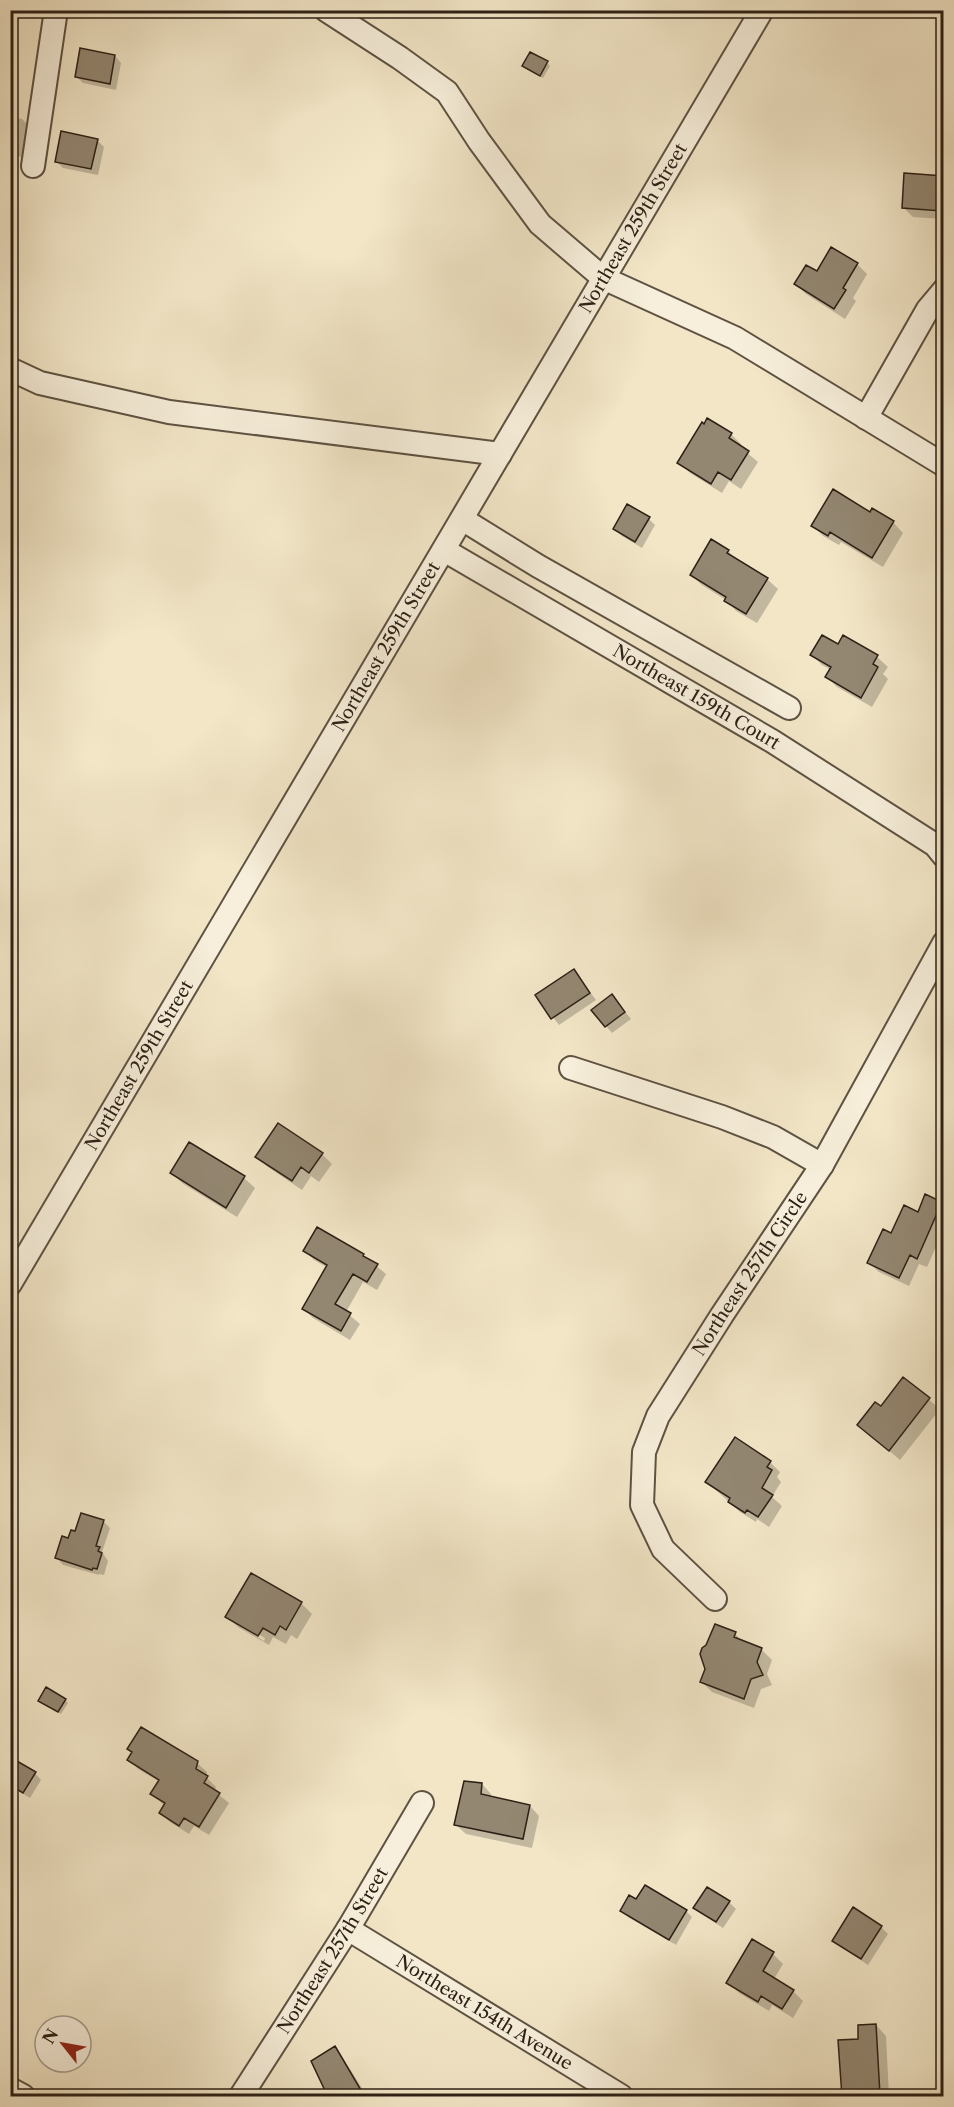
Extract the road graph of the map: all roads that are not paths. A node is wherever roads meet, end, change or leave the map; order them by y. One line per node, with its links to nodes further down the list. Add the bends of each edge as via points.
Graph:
1 (56, 10): 4 (street)
2 (326, 10): 5 (street, via 447,92 540,224)
3 (762, 10): 5 (street, Northeast 259th Street)
4 (33, 166)
5 (603, 278): 8 (street, via 735,338); 9 (street, Northeast 259th Street)
6 (944, 291): 8 (street, via 928,309)
7 (10, 369): 9 (street, via 40,383 169,412)
8 (866, 418): 10 (street)
9 (500, 454): 11 (street, Northeast 259th Street)
10 (944, 465)
11 (462, 519): 12 (street, Northeast 259th Street); 13 (street)
12 (444, 550): 14 (street, Northeast 159th Court, via 772,741 934,845); 18 (street, Northeast 259th Street)
13 (789, 708)
14 (944, 856)
15 (944, 943): 17 (street, Northeast 257th Circle)
16 (571, 1068): 17 (street, via 774,1137)
17 (822, 1166): 19 (street, Northeast 257th Circle, via 658,1416 644,1452 642,1505 663,1549)
18 (10, 1284)
19 (715, 1599)
20 (422, 1803): 21 (street, Northeast 257th Street)
21 (348, 1929): 24 (street, Northeast 257th Street); 25 (street, Northeast 154th Avenue)
22 (10, 2089): 23 (street)
23 (23, 2097)
24 (242, 2097)
25 (621, 2097)

